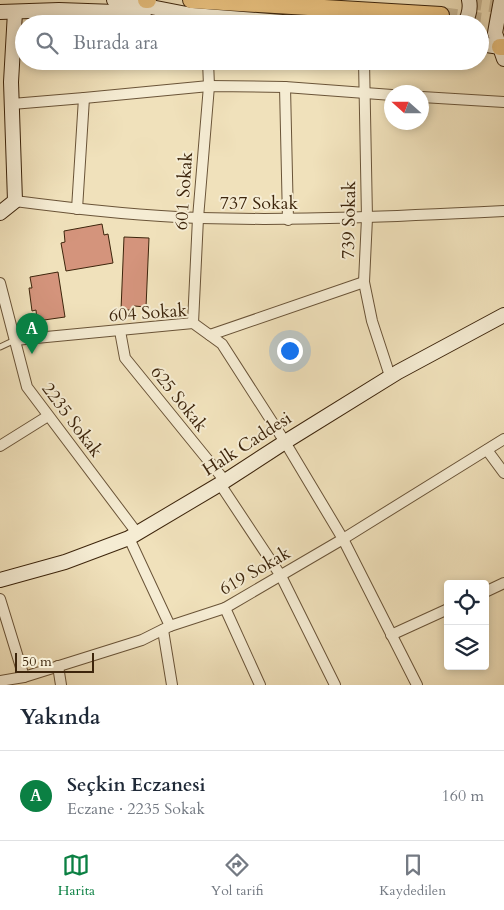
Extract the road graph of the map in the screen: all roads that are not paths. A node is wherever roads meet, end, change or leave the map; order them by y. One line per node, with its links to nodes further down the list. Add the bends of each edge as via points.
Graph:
1 (114, 0): 4 (street)
2 (469, 0): 9 (street)
3 (501, 0): 11 (street, via 495,33)
4 (192, 7): 6 (street); 8 (main road)
5 (0, 12): 6 (street)
6 (15, 12): 7 (street)
7 (15, 15)
8 (442, 15)
9 (468, 15)
10 (489, 47): 11 (street)
11 (503, 51)
12 (15, 55): 15 (street)
13 (208, 70): 16 (street, 601 Sokak)
14 (364, 70): 18 (street, 739 Sokak)
15 (6, 83): 23 (street)
16 (209, 86): 17 (street); 21 (street); 28 (street, 601 Sokak)
17 (285, 87): 18 (street); 30 (street)
18 (364, 94): 19 (street); 29 (street, 739 Sokak)
19 (384, 95)
20 (429, 97): 22 (street)
21 (84, 98): 23 (street); 25 (street)
22 (504, 102)
23 (12, 104): 24 (street)
24 (15, 202): 25 (street, 737 Sokak); 27 (street)
25 (77, 209): 28 (street, 737 Sokak)
26 (504, 211): 29 (street, 737 Sokak)
27 (0, 213)
28 (198, 218): 30 (street, 737 Sokak); 34 (street, 601 Sokak)
29 (366, 218): 30 (street, 737 Sokak); 31 (street, 739 Sokak)
30 (288, 220)
31 (364, 282): 36 (street); 39 (street, 739 Sokak, via 372,321)
32 (0, 283): 37 (street, 2235 Sokak)
33 (504, 315): 39 (street, Halk Caddesi)
34 (193, 323): 35 (street, 604 Sokak); 36 (street, 604 Sokak)
35 (120, 330): 37 (street, 604 Sokak); 46 (street, 625 Sokak, via 125,358)
36 (210, 335): 42 (street, 604 Sokak, via 222,344)
37 (15, 340): 38 (lane); 40 (street, 2235 Sokak, via 27,388)
38 (0, 346)
39 (390, 376): 42 (street, Halk Caddesi)
40 (48, 416): 43 (street); 47 (street, 2235 Sokak)
41 (504, 440): 44 (street, 619 Sokak)
42 (285, 442): 46 (street, Halk Caddesi); 48 (street, 604 Sokak)
43 (0, 446)
44 (487, 450): 45 (street); 48 (street, 619 Sokak)
45 (504, 473)
46 (222, 483): 47 (street, Halk Caddesi); 49 (street, 625 Sokak)
47 (133, 536): 50 (street, Halk Caddesi, via 65,562); 56 (street, 2235 Sokak)
48 (343, 539): 49 (street, 619 Sokak); 57 (street, 604 Sokak)
49 (282, 576): 54 (street, 619 Sokak); 64 (street, 625 Sokak)
50 (0, 580)
51 (504, 583): 52 (street)
52 (489, 590)
53 (0, 598): 59 (street)
54 (225, 608): 56 (street, 619 Sokak); 63 (street)
55 (444, 611): 57 (street)
56 (166, 628): 58 (street, 619 Sokak, via 142,640); 62 (street, 2235 Sokak)
57 (391, 635): 65 (street, 604 Sokak)
58 (58, 666): 59 (street, 619 Sokak); 61 (street)
59 (24, 677): 60 (street, 619 Sokak)
60 (0, 681)
61 (61, 685)
62 (172, 685)
63 (260, 685)
64 (335, 685)
65 (416, 685)

